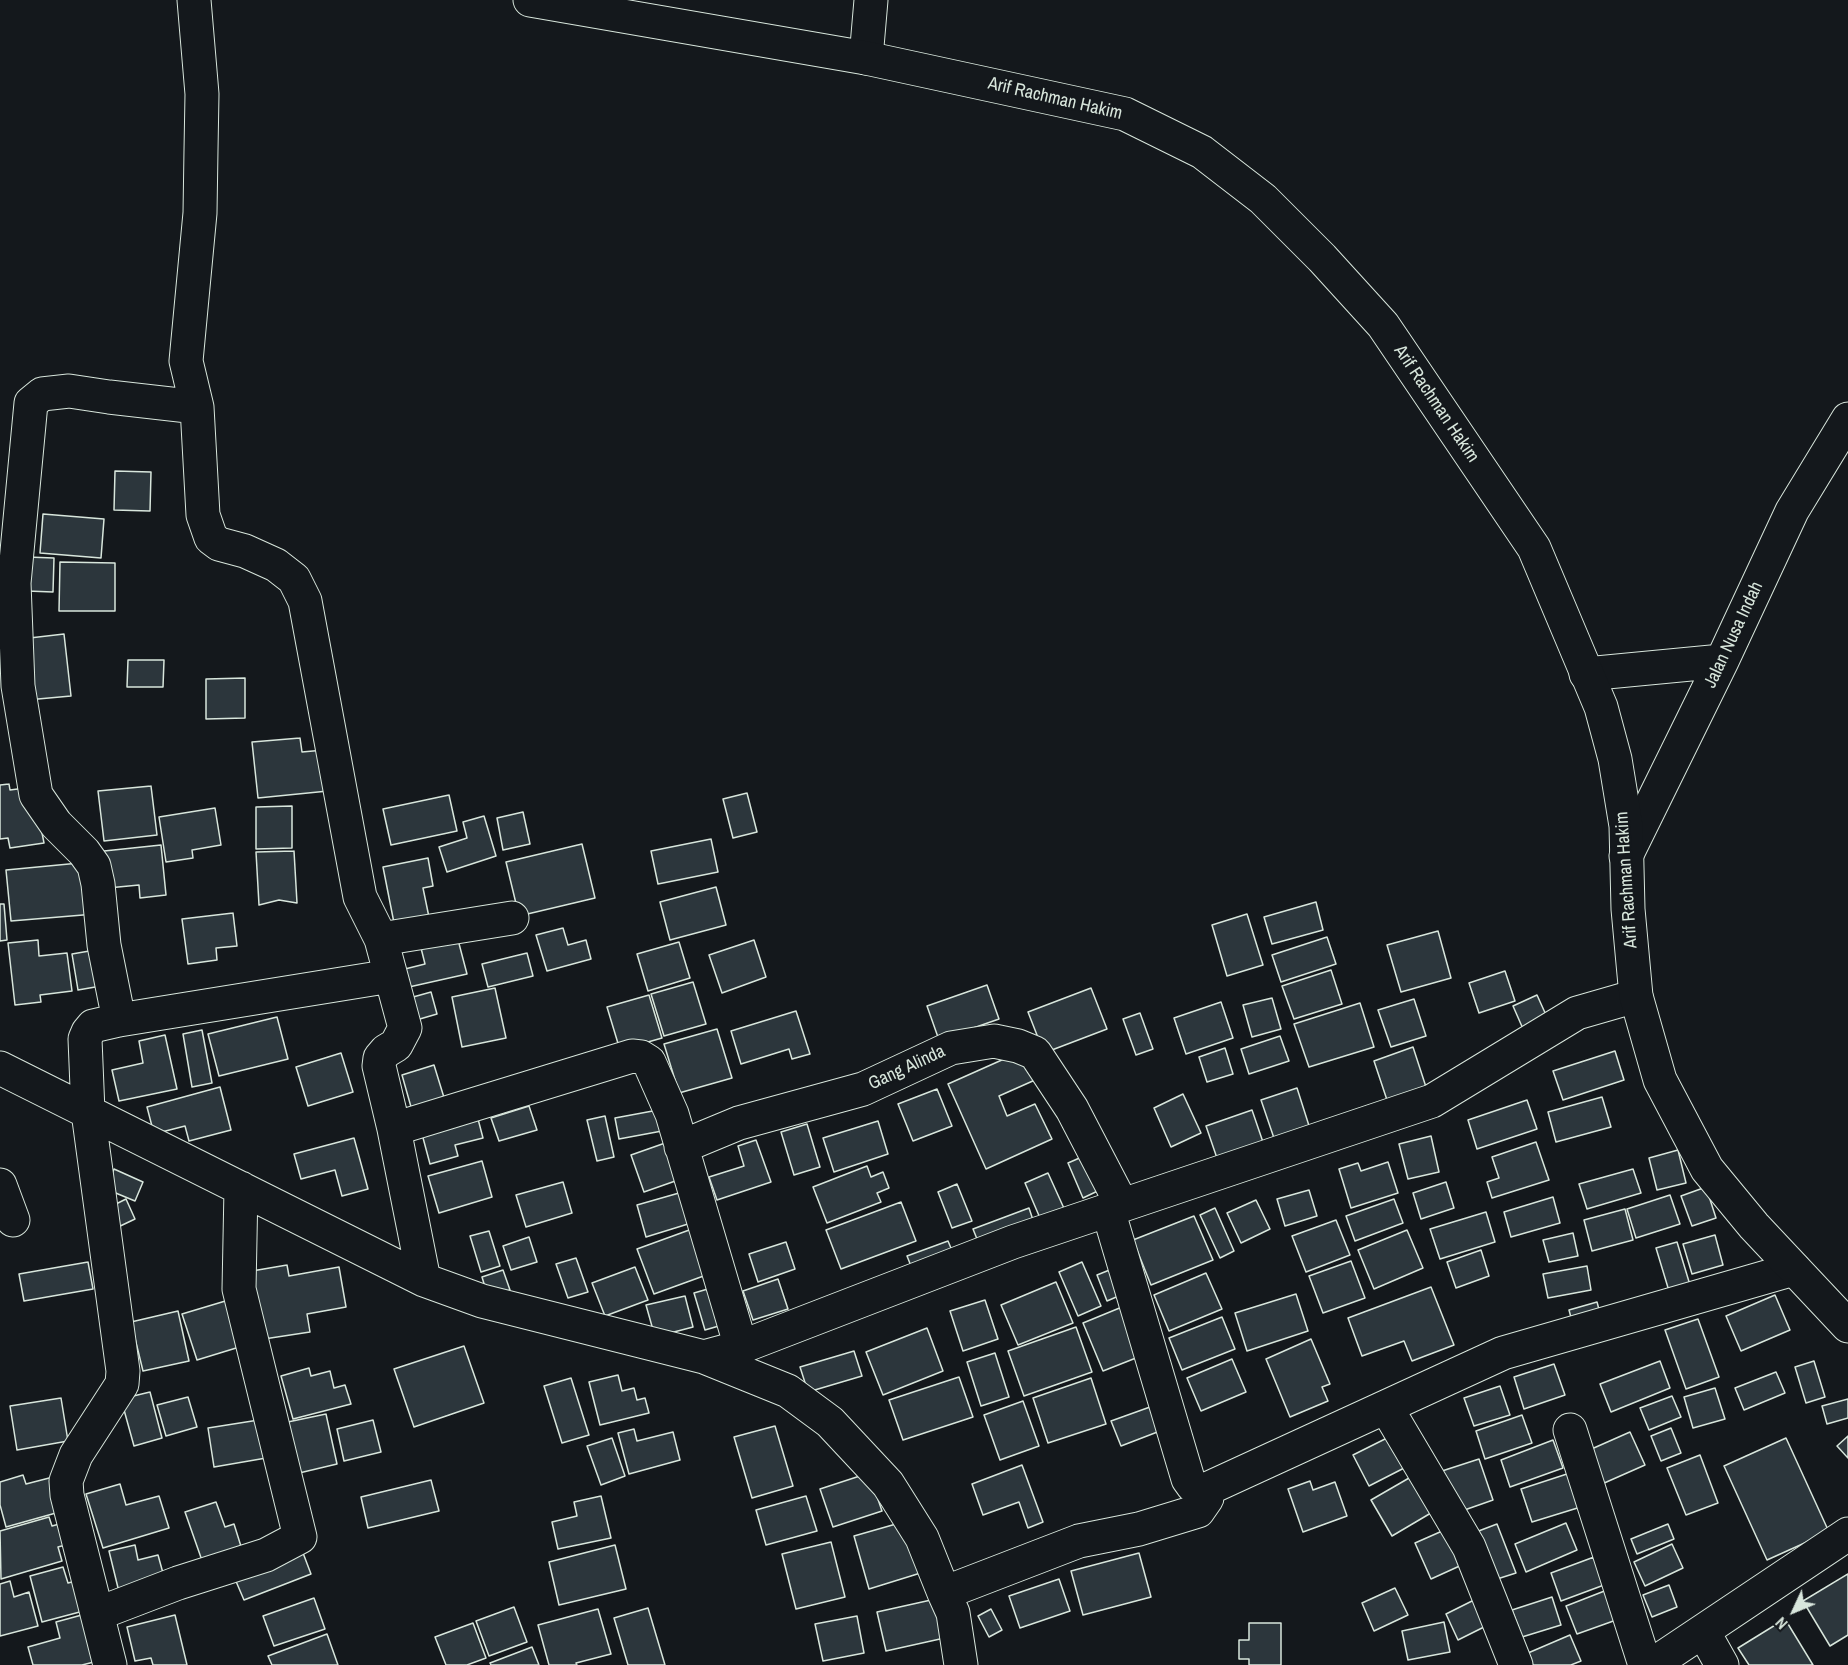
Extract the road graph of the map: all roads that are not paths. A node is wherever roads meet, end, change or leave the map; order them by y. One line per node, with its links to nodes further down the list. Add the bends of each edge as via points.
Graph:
1 (194, 0): 6 (street, via 202,94 201,171 186,360)
2 (530, 0): 4 (street, Arif Rachman Hakim)
3 (871, 0): 5 (street)
4 (637, 9): 5 (street, Arif Rachman Hakim)
5 (866, 58): 9 (street, Arif Rachman Hakim, via 1125,114 1202,152 1263,199 1383,325 1534,548)
6 (197, 407): 12 (street, via 207,531 219,544 276,565 294,579 305,601 360,897); 15 (street, via 69,391 42,394 31,403 14,583 18,686 36,795 94,866)
7 (1848, 419): 8 (street, Jalan Nusa Indah, via 1792,511)
8 (1722, 661): 9 (street); 10 (street, Jalan Nusa Indah)
9 (1586, 674): 10 (street, Arif Rachman Hakim, via 1601,707 1615,759 1626,826)
10 (1626, 856): 14 (street, Arif Rachman Hakim)
11 (512, 918): 12 (street)
12 (381, 939): 13 (street)
13 (391, 976): 15 (street); 18 (street, via 405,1028 396,1045 380,1058 379,1066)
14 (1636, 996): 22 (street, via 1577,1013 1432,1101); 24 (street, Arif Rachman Hakim, via 1660,1080 1707,1169)
15 (119, 1020): 17 (street, via 93,1026 85,1039)
16 (0, 1068): 17 (street)
17 (88, 1112): 21 (street); 33 (street, via 123,1371 122,1384 76,1455 66,1481)
18 (394, 1129): 19 (street, via 632,1056 650,1062 655,1071); 25 (street)
19 (681, 1147): 22 (street, Gang Alinda, via 739,1123 863,1089 951,1048 994,1041 1035,1053 1072,1109); 27 (street)
20 (0, 1185): 23 (street)
21 (241, 1188): 25 (street); 33 (street, via 239,1289 300,1537 266,1555)
22 (1115, 1208): 27 (street, via 1012,1242); 30 (street, Gang Alinda, via 1188,1479 1200,1490)
23 (13, 1220)
24 (1794, 1269): 26 (street, Arif Rachman Hakim); 28 (street, via 1521,1347)
25 (424, 1280): 27 (street, via 482,1302)
26 (1848, 1326)
27 (726, 1357): 32 (street, via 788,1391 830,1422 888,1484 922,1538)
28 (1386, 1407): 30 (street); 37 (street, via 1469,1547)
29 (1570, 1430): 38 (street)
30 (1207, 1489): 32 (street, via 1207,1498 1198,1511 1080,1541)
31 (1848, 1534): 34 (street)
32 (945, 1593): 36 (street)
33 (97, 1614): 35 (street)
34 (1702, 1631): 39 (street); 40 (street)
35 (110, 1665)
36 (961, 1665)
37 (1516, 1665)
38 (1645, 1665)
39 (1652, 1665)
40 (1722, 1665)

